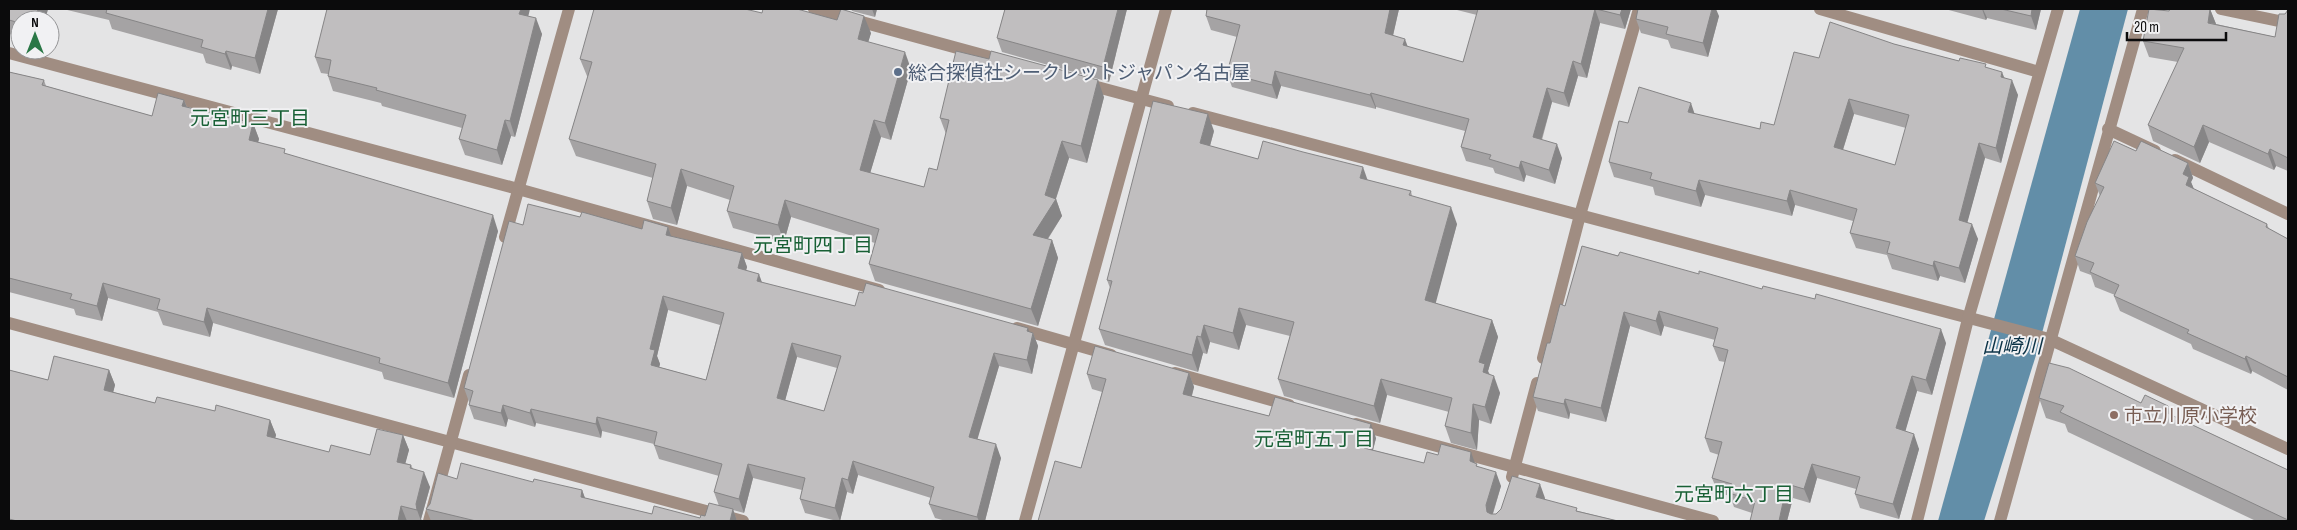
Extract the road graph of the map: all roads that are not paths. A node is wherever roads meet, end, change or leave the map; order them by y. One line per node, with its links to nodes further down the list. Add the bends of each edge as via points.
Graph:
1 (569, 9): 16 (street)
2 (814, 9): 11 (street)
3 (1166, 9): 14 (street)
4 (1639, 9): 18 (street)
5 (1820, 9): 12 (street)
6 (2058, 9): 12 (street)
7 (2142, 9): 15 (street)
8 (2221, 9): 9 (street)
9 (2288, 23)
10 (9, 52): 16 (street)
11 (1016, 64)
12 (2039, 72): 21 (street)
13 (1074, 80): 14 (street)
14 (1141, 99): 18 (street); 25 (street)
15 (2108, 129): 17 (street); 24 (street)
16 (518, 189): 19 (street); 20 (street)
17 (2288, 214)
18 (1580, 215): 21 (street); 33 (street)
19 (503, 246)
20 (892, 294)
21 (1968, 318): 24 (street); 39 (street)
22 (9, 323): 31 (street)
23 (1007, 326): 25 (street)
24 (2049, 339): 32 (street); 40 (street)
25 (1074, 344): 27 (street); 37 (street)
26 (473, 358): 31 (street)
27 (1122, 358)
28 (1160, 369): 29 (street)
29 (1304, 409)
30 (1342, 420): 33 (street)
31 (451, 443): 35 (street); 36 (street)
32 (2288, 449)
33 (1515, 469): 34 (street); 38 (street)
34 (1510, 486)
35 (429, 521)
36 (743, 521)
37 (1025, 521)
38 (1713, 521)
39 (1917, 521)
40 (2000, 521)

